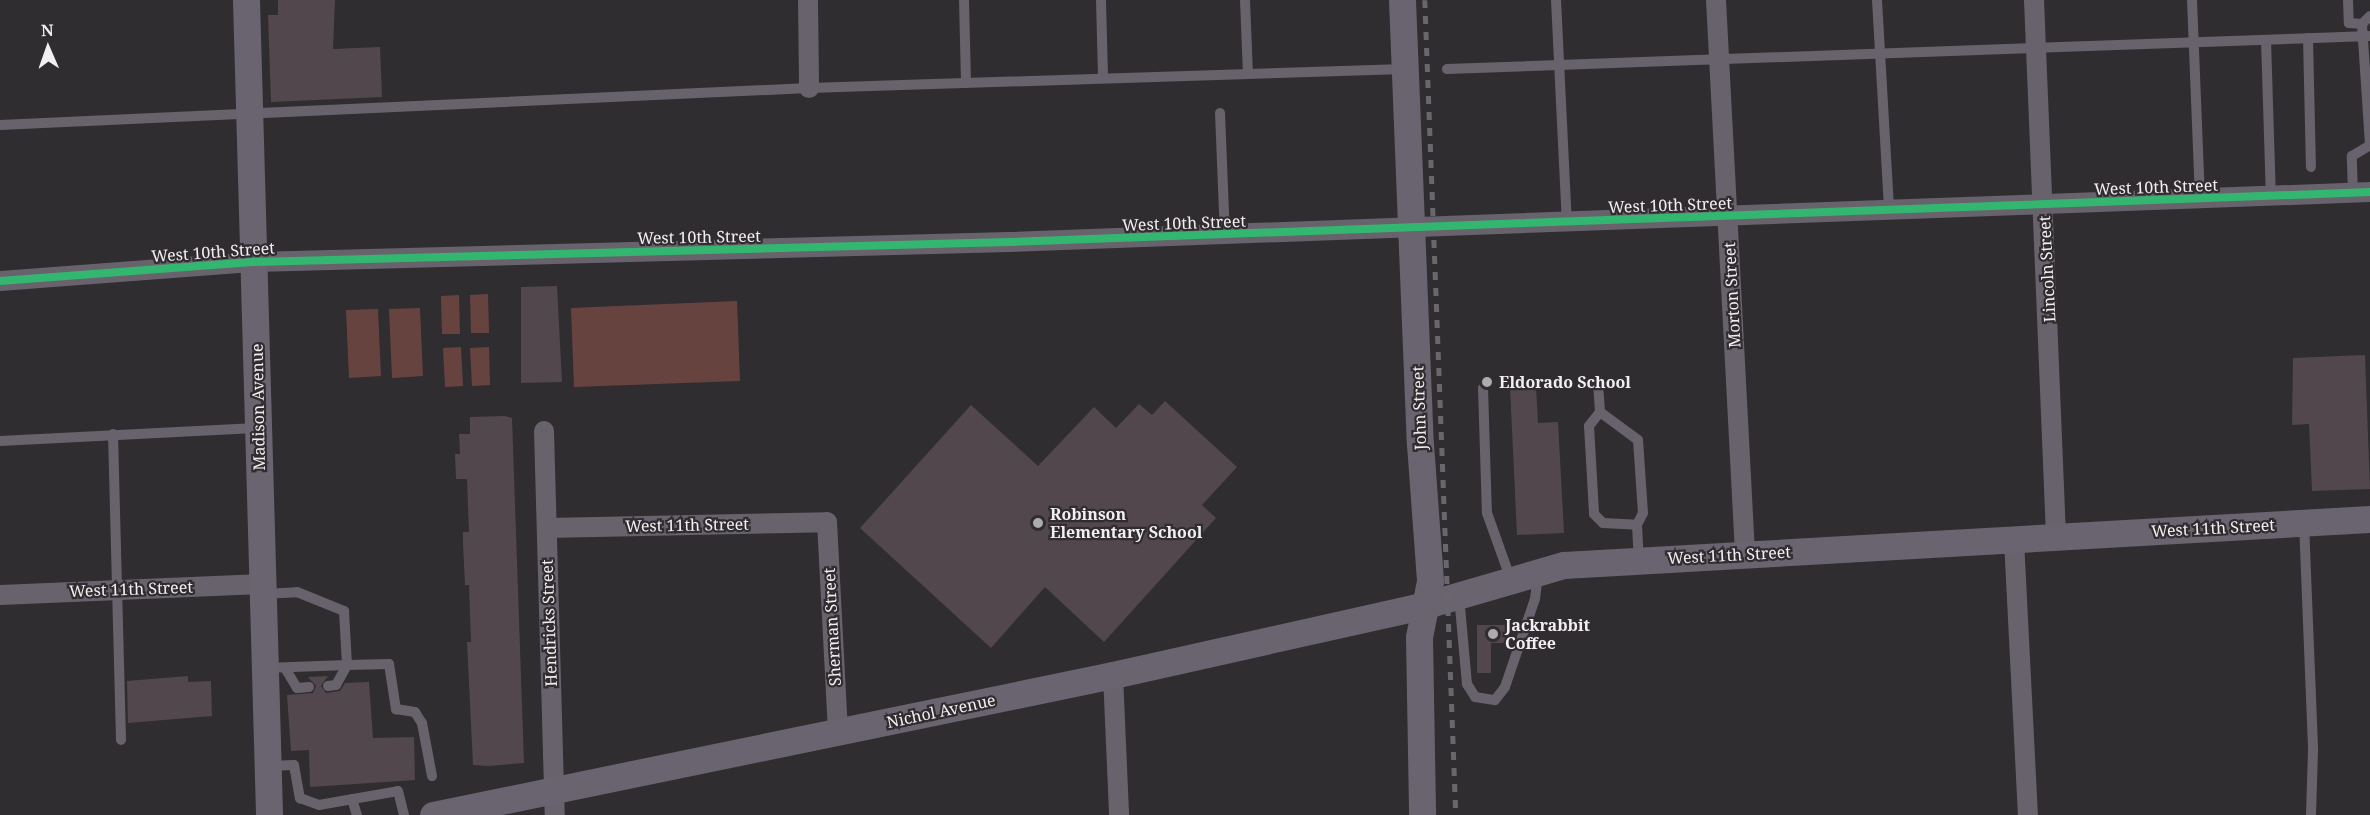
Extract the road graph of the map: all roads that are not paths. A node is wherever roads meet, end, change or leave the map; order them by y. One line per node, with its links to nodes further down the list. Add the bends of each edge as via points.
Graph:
1 (246, 0): 28 (street, Madison Avenue)
2 (808, 0): 27 (street)
3 (964, 0): 26 (lane)
4 (1101, 0): 25 (lane)
5 (1245, 0): 24 (lane)
6 (1402, 0): 22 (street, John Street)
7 (1556, 0): 21 (lane)
8 (1716, 0): 20 (street, Morton Street)
9 (1877, 0): 19 (lane)
10 (2034, 0): 18 (street, Lincoln Street)
11 (2192, 0): 17 (lane)
12 (2348, 0): 13 (lane, via 2349,23)
13 (2366, 20): 14 (lane)
14 (2366, 36): 15 (lane); 32 (lane, via 2370,145 2352,156)
15 (2308, 38): 16 (lane); 31 (lane)
16 (2266, 40): 17 (lane); 33 (lane)
17 (2194, 43): 18 (lane); 34 (lane)
18 (2037, 48): 19 (lane); 35 (street, Lincoln Street)
19 (1882, 54): 20 (lane); 36 (lane)
20 (1719, 60): 21 (lane); 37 (street, Morton Street)
21 (1560, 65): 23 (lane); 38 (lane)
22 (1405, 69): 24 (lane); 39 (street, John Street)
23 (1447, 69)
24 (1248, 74): 25 (lane)
25 (1103, 78): 26 (lane)
26 (966, 83): 27 (lane)
27 (809, 88): 28 (lane)
28 (250, 112): 30 (lane); 41 (street, Madison Avenue)
29 (1220, 114): 40 (lane)
30 (0, 125)
31 (2311, 167)
32 (2362, 193): 33 (street, West 10th Street)
33 (2271, 196): 34 (street, West 10th Street)
34 (2200, 199): 35 (street, West 10th Street)
35 (2044, 204): 36 (street, West 10th Street); 55 (street, Lincoln Street)
36 (1889, 210): 37 (street, West 10th Street)
37 (1728, 216): 38 (street, West 10th Street); 57 (street, Morton Street)
38 (1567, 223): 39 (street, West 10th Street)
39 (1413, 228): 40 (street, West 10th Street); 64 (street, John Street, via 1420,444 1430,580)
40 (1225, 235): 41 (street, West 10th Street)
41 (255, 262): 42 (street, West 10th Street); 46 (street, Madison Avenue)
42 (0, 281)
43 (1598, 383): 45 (lane)
44 (1483, 388): 60 (lane, via 1487,513)
45 (1600, 412): 53 (lane, via 1638,440 1643,513); 53 (lane, via 1589,426 1594,514 1603,523)
46 (259, 428): 48 (lane); 61 (street, Madison Avenue)
47 (544, 431): 54 (street, Hendricks Street)
48 (113, 434): 49 (lane); 62 (lane)
49 (0, 441)
50 (2370, 519): 52 (street, West 11th Street)
51 (827, 522): 54 (street, West 11th Street); 70 (street, Sherman Street)
52 (2304, 522): 55 (street, West 11th Street); 83 (lane, via 2313,751)
53 (1637, 525): 58 (lane)
54 (547, 528): 75 (street, Hendricks Street)
55 (2056, 537): 56 (street, West 11th Street)
56 (2014, 540): 57 (street, West 11th Street); 82 (street)
57 (1745, 554): 58 (street, West 11th Street)
58 (1639, 560): 59 (street, West 11th Street, via 1564,565)
59 (1538, 573): 60 (street, West 11th Street); 64 (lane, via 1535,599 1505,687 1495,700 1475,697 1467,684)
60 (1511, 581): 64 (street, West 11th Street)
61 (262, 589): 62 (street, West 11th Street); 65 (lane, via 297,592 344,611); 66 (street, Madison Avenue)
62 (120, 590): 63 (street, West 11th Street); 71 (lane)
63 (0, 595)
64 (1444, 600): 67 (street, Nichol Avenue); 81 (street, John Street, via 1419,638)
65 (347, 665): 66 (lane); 68 (lane, via 336,685); 73 (lane, via 389,664 396,709 415,712 422,723)
66 (275, 668): 69 (lane, via 297,688); 72 (street, Madison Avenue)
67 (1113, 675): 70 (street, Nichol Avenue); 80 (street)
68 (328, 686)
69 (309, 687)
70 (838, 732): 75 (street, Nichol Avenue)
71 (121, 740)
72 (268, 766): 74 (lane, via 294,765 300,798 319,805); 76 (street, Madison Avenue)
73 (432, 776)
74 (352, 799): 77 (lane); 78 (lane, via 398,791)
75 (554, 802): 79 (street, Nichol Avenue)
76 (269, 815)
77 (357, 815)
78 (404, 815)
79 (433, 815)
80 (1119, 815)
81 (1422, 815)
82 (2028, 815)
83 (2311, 815)

